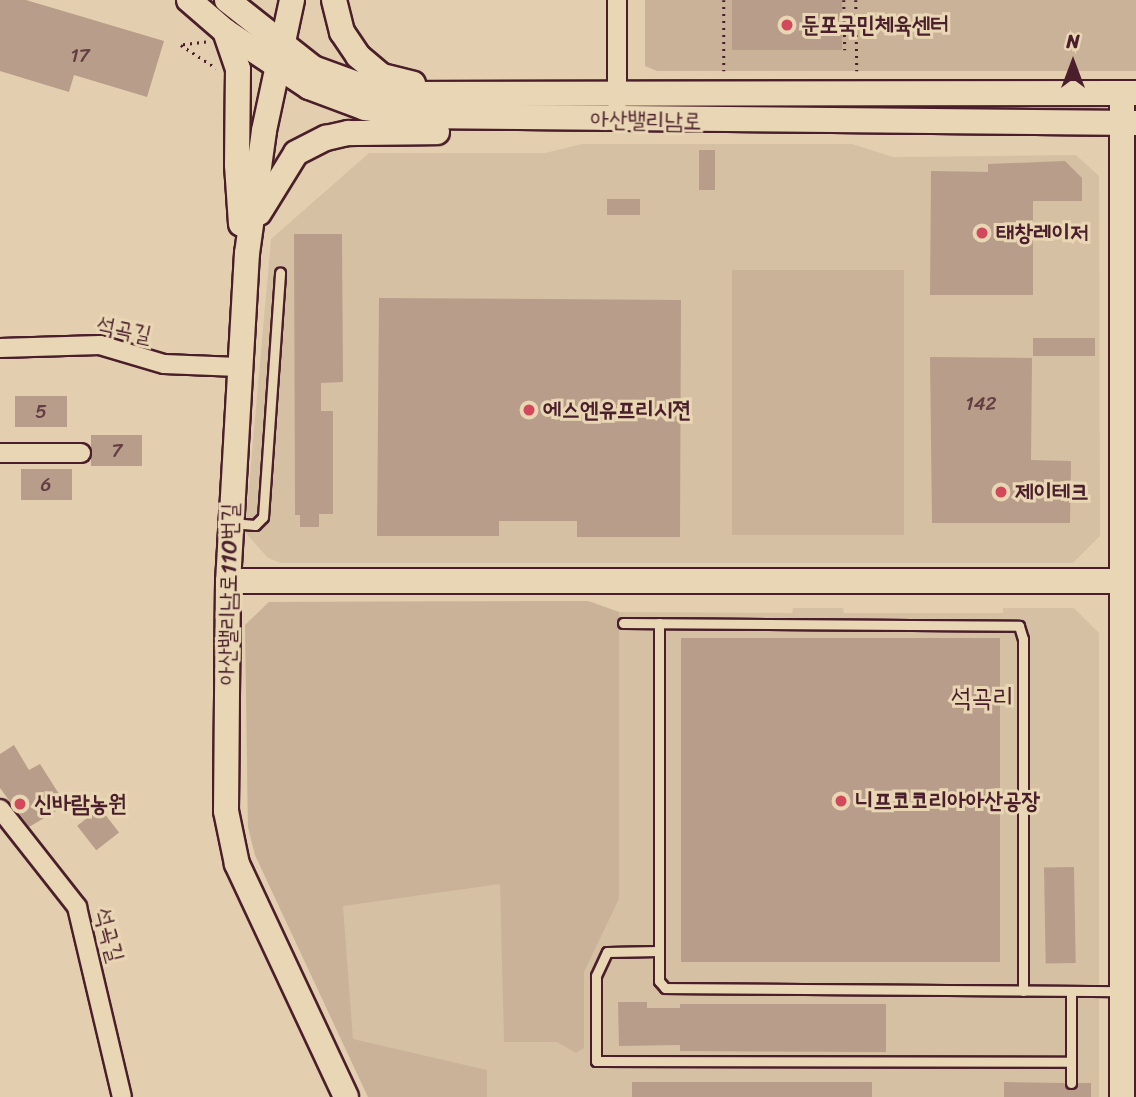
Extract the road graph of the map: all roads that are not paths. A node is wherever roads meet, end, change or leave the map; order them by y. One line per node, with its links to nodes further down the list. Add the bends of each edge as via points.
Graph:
1 (189, 0): 6 (street, 아산밸리남로)
2 (227, 0): 7 (street, 아산밸리남로)
3 (292, 0): 7 (street, 아산밸리남로110번길)
4 (334, 0): 10 (street, via 347,43 382,76)
5 (617, 0): 8 (street)
6 (218, 36): 7 (street, 아산밸리남로); 14 (street, via 238,69 238,197)
7 (281, 57): 10 (street, 아산밸리남로, via 362,89 418,96); 11 (street, 아산밸리남로, via 309,87 365,108 414,117); 14 (street, 아산밸리남로110번길)
8 (617, 92): 9 (street, 아산밸리남로); 10 (street, 아산밸리남로); 12 (street)
9 (1129, 93): 13 (street)
10 (475, 95)
11 (518, 118): 12 (street, 아산밸리남로); 14 (street, via 488,130 348,132 326,138 296,153 263,200)
12 (617, 120): 13 (street, 아산밸리남로)
13 (1129, 123): 22 (street)
14 (247, 253): 17 (street, 아산밸리남로110번길)
15 (280, 273): 20 (lane, via 262,517 255,525)
16 (0, 348): 17 (street, 석곡길, via 100,345 164,364)
17 (238, 368): 21 (street, 아산밸리남로110번길)
18 (0, 453): 19 (street)
19 (81, 453)
20 (243, 524)
21 (228, 581): 22 (street); 34 (street, 아산밸리남로110번길, via 228,837)
22 (1122, 581): 25 (street)
23 (624, 623): 24 (lane)
24 (659, 623): 27 (lane); 28 (lane, via 1018,626 1023,639)
25 (1128, 782): 30 (street)
26 (0, 809): 33 (street, 석곡길, via 76,907)
27 (659, 951): 28 (lane, via 659,981 670,990); 31 (lane, via 607,952 596,976 596,1061)
28 (1023, 991): 29 (lane)
29 (1071, 991): 30 (lane); 31 (lane)
30 (1122, 991): 35 (street)
31 (1071, 1062): 32 (lane)
32 (1071, 1083)
33 (122, 1097)
34 (346, 1097)
35 (1122, 1097)

